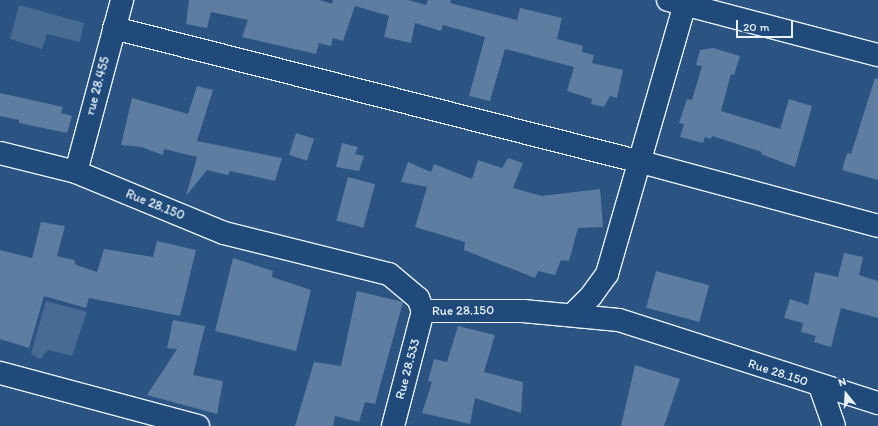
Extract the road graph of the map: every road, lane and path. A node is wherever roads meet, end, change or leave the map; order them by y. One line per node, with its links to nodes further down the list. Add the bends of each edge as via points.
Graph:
1 (122, 0): 3 (street, rue 28.455)
2 (680, 1): 4 (street); 6 (street)
3 (114, 28): 6 (street); 7 (street, rue 28.455)
4 (878, 55)
5 (0, 153): 7 (street, Rue 28.150)
6 (641, 162): 8 (street); 10 (street, via 607,274)
7 (76, 172): 9 (street, Rue 28.150, via 224,233 389,274 418,298)
8 (878, 226)
9 (423, 311): 10 (street, Rue 28.150, via 523,310); 15 (street, Rue 28.533)
10 (572, 315): 12 (street, Rue 28.150, via 619,320)
11 (0, 373): 14 (street)
12 (820, 386): 13 (street, Rue 28.150); 16 (street)
13 (878, 403)
14 (198, 426)
15 (393, 426)
16 (834, 426)

